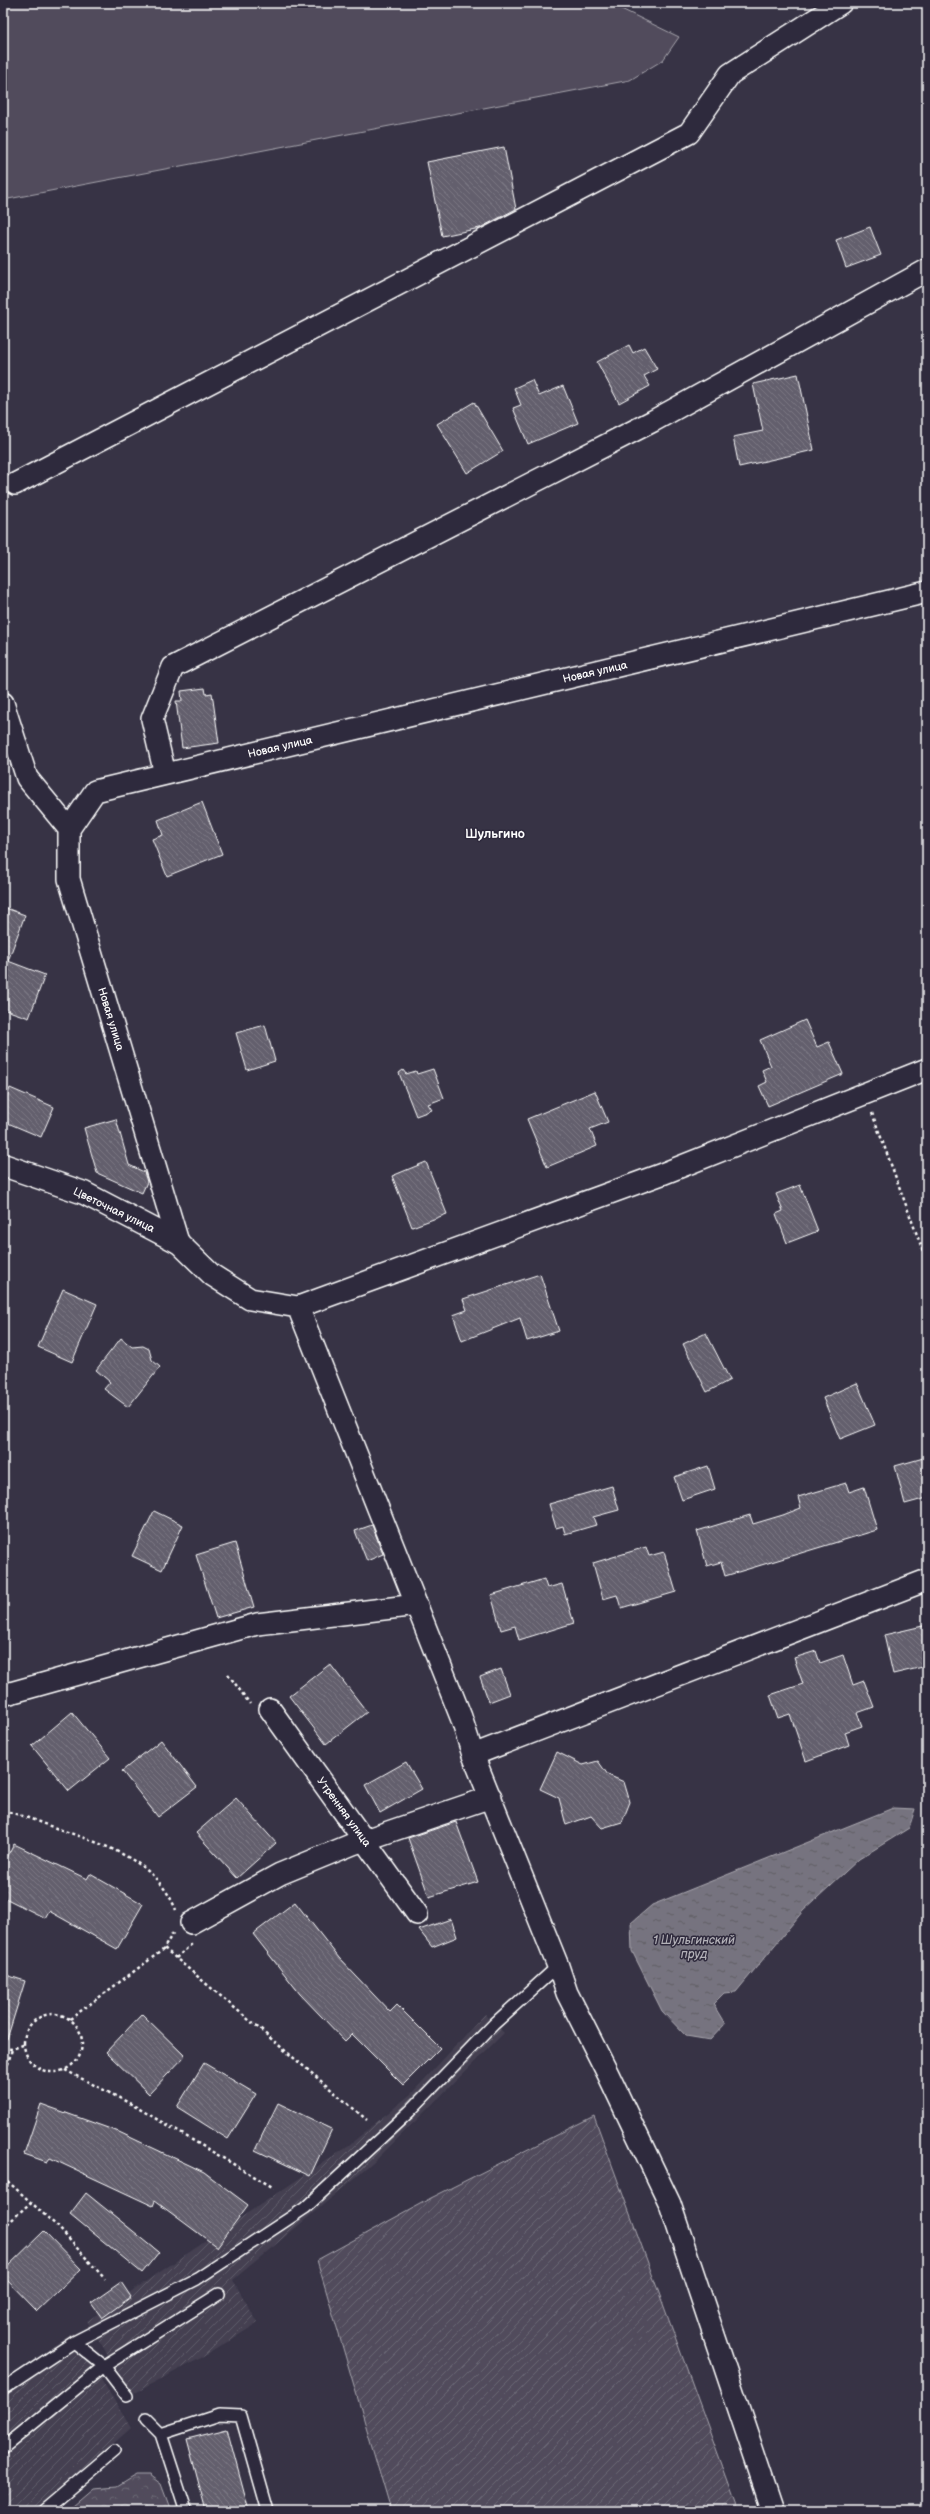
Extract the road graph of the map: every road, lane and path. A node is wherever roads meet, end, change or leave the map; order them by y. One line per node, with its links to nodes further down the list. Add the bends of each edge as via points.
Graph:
1 (841, 3): 3 (street, via 730,74 689,133)
2 (927, 270): 6 (street, via 653,421 173,667 152,719)
3 (15, 484)
4 (927, 592): 6 (street, Новая улица)
5 (3, 703): 7 (street, via 28,778)
6 (165, 774): 7 (street, Новая улица, via 95,791)
7 (70, 829): 11 (street, Новая улица, via 69,879)
8 (927, 1068): 9 (street)
9 (865, 1093): 12 (path); 13 (street, via 662,1174)
10 (3, 1165): 11 (street, Цветочная улица, via 84,1193)
11 (178, 1242): 13 (street, via 212,1275 250,1299)
12 (927, 1262)
13 (298, 1307): 15 (street)
14 (927, 1580): 19 (street)
15 (417, 1605): 17 (street, via 257,1624); 19 (street, via 461,1717)
16 (228, 1674): 18 (path)
17 (3, 1695)
18 (261, 1707): 22 (street, Утренняя улица)
19 (473, 1755): 20 (street)
20 (491, 1797): 22 (street); 27 (street)
21 (3, 1811): 24 (path, via 114,1849 156,1877 170,1895)
22 (364, 1839): 23 (street, Утренняя улица); 24 (street, via 280,1874)
23 (417, 1914)
24 (186, 1926): 25 (path); 26 (path)
25 (164, 1948): 26 (path); 28 (path)
26 (176, 1958): 34 (path)
27 (558, 1966): 41 (lane, via 494,2024 410,2111 305,2208 197,2279); 52 (street, via 567,1994 670,2204)
28 (70, 2019): 29 (path, via 54,2013 38,2017 26,2029); 32 (path, via 80,2031 82,2046 77,2060)
29 (23, 2045): 31 (path); 32 (path, via 27,2059 37,2068 51,2073)
30 (3, 2048): 31 (path)
31 (12, 2050): 33 (path)
32 (65, 2070): 36 (path, via 131,2104)
33 (3, 2082)
34 (367, 2120)
35 (3, 2177): 37 (path)
36 (274, 2188)
37 (31, 2202): 38 (path); 39 (path, via 58,2227)
38 (3, 2228)
39 (105, 2279)
40 (218, 2294): 42 (lane)
41 (74, 2342): 42 (lane); 43 (lane)
42 (104, 2366): 44 (lane); 47 (lane)
43 (3, 2389)
44 (127, 2396)
45 (146, 2419): 46 (lane)
46 (161, 2434): 50 (lane); 51 (lane, via 219,2415 241,2416)
47 (3, 2448)
48 (114, 2451): 49 (lane)
49 (44, 2511)
50 (186, 2511)
51 (268, 2511)
52 (772, 2511)

